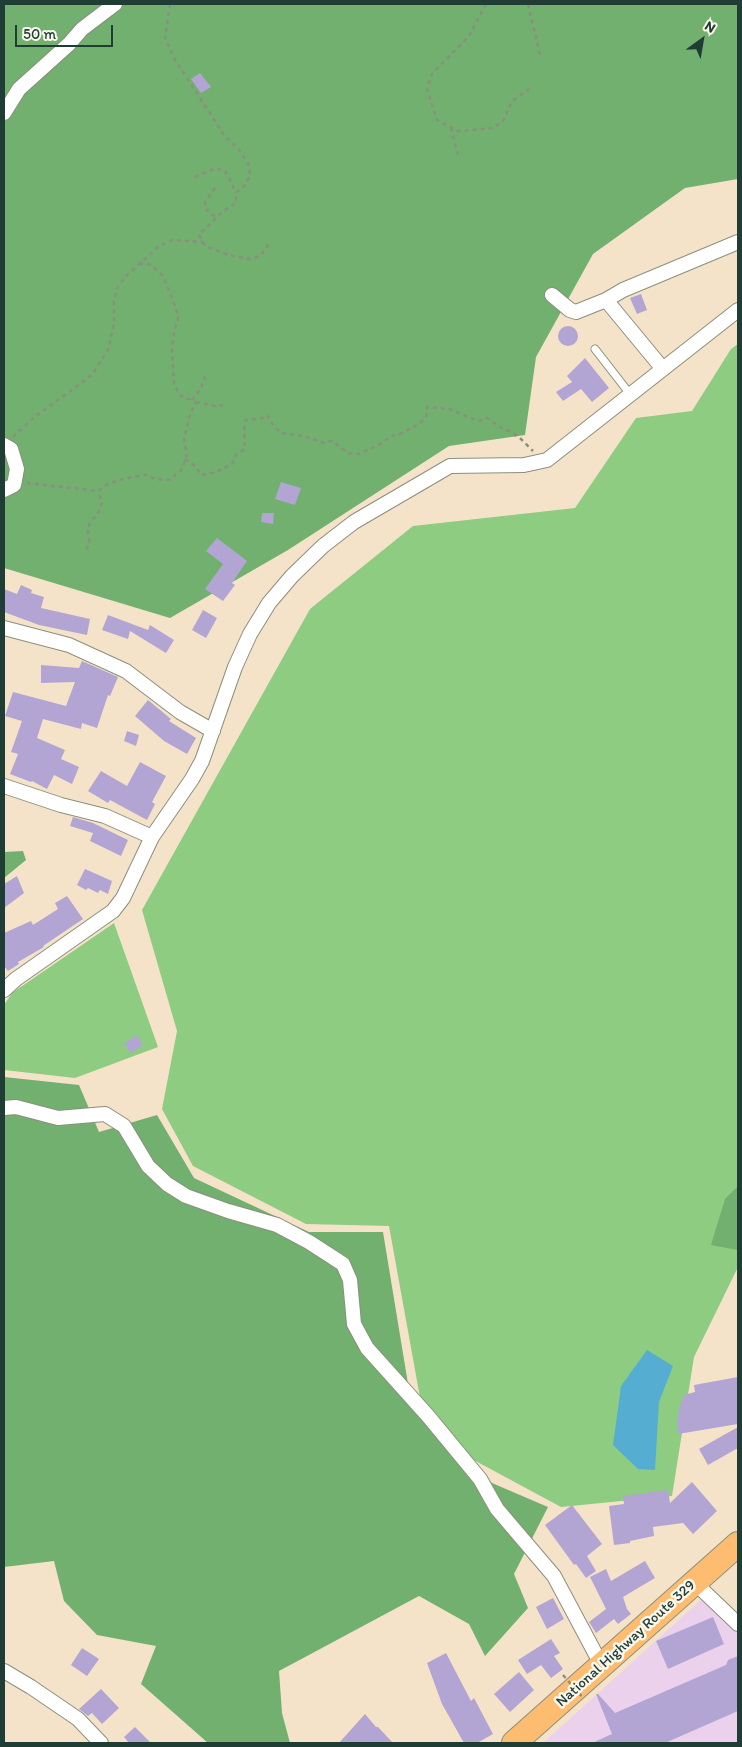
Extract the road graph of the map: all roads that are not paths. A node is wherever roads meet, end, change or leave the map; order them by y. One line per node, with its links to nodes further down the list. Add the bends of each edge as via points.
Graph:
1 (115, 4): 2 (street, via 82,29 20,89)
2 (4, 113)
3 (738, 242): 5 (street)
4 (552, 295): 5 (street, via 576,312)
5 (606, 300): 8 (street)
6 (738, 310): 8 (street)
7 (596, 349): 9 (lane)
8 (663, 369): 9 (street)
9 (630, 394): 13 (street, via 547,460 524,465 450,466 354,522 323,546 269,602 234,667)
10 (8, 447): 11 (street, via 17,472 14,485)
11 (4, 490)
12 (4, 628): 13 (street, via 69,645 126,671 180,712)
13 (213, 731): 15 (street, via 192,779)
14 (4, 786): 15 (street, via 104,816)
15 (152, 837): 16 (street, via 123,898 113,911)
16 (4, 990)
17 (4, 1108): 21 (street, via 58,1118 105,1114 124,1126 148,1166 173,1188 228,1211 277,1225 343,1264 350,1280 354,1324 368,1348 480,1479 497,1509 554,1576)
18 (738, 1544): 19 (highway, National Highway Route 329)
19 (695, 1583): 20 (street); 21 (highway, National Highway Route 329)
20 (738, 1624)
21 (602, 1666): 24 (highway, National Highway Route 329)
22 (4, 1670): 23 (street, via 78,1719)
23 (101, 1743)
24 (514, 1743)

